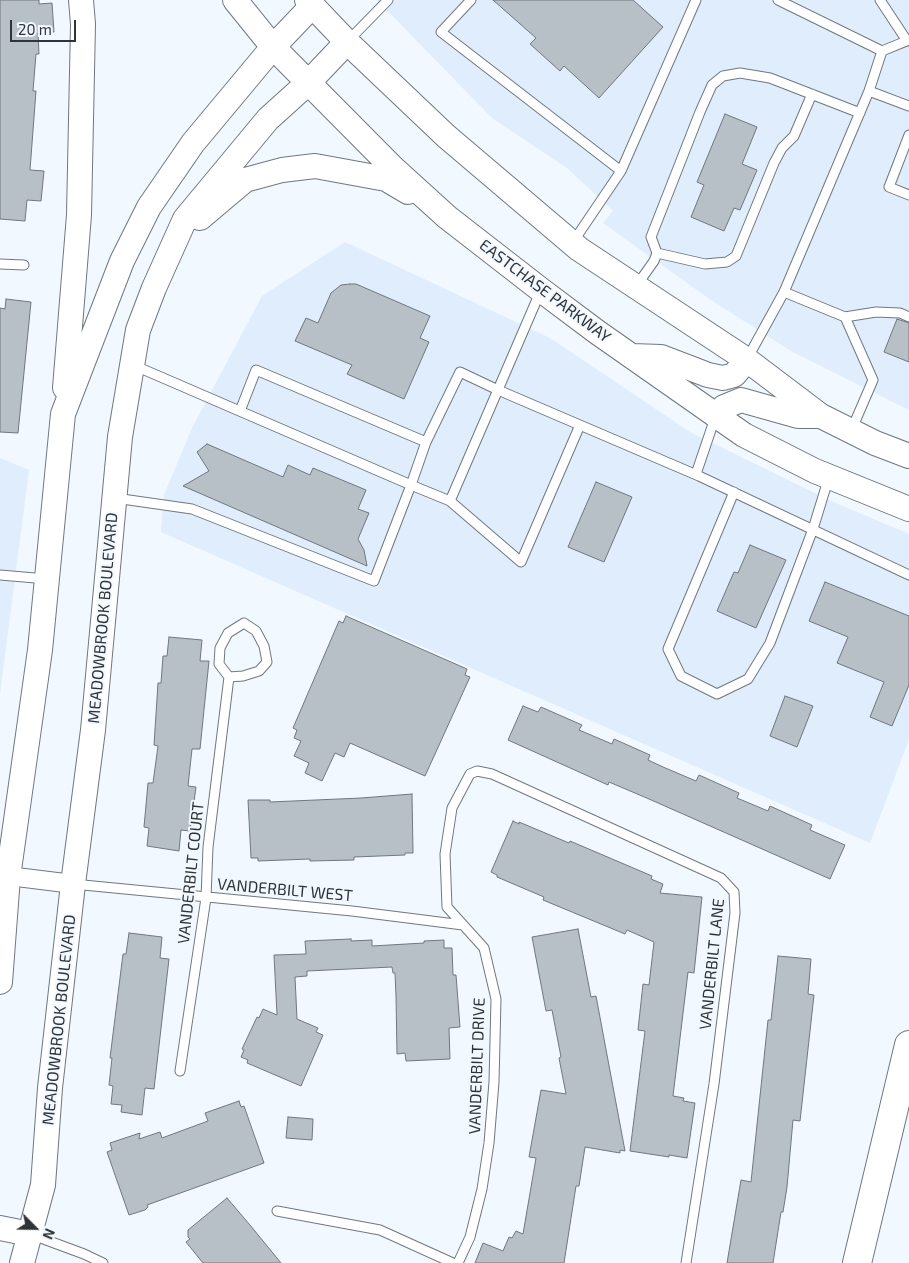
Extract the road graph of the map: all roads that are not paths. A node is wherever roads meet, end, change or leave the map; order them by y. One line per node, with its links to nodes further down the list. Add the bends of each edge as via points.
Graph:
1 (81, 0): 37 (main road, via 79,215)
2 (235, 0): 11 (main road, EASTCHASE PARKWAY)
3 (388, 0): 10 (lane)
4 (471, 0): 19 (lane, via 441,32)
5 (778, 0): 12 (lane)
6 (880, 0): 9 (lane)
7 (694, 1): 19 (lane)
8 (313, 2): 10 (main road); 11 (main road)
9 (908, 40): 12 (lane)
10 (347, 42): 13 (main road, MEADOWBROOK BOULEVARD); 23 (main road, via 446,136)
11 (273, 47): 13 (main road, EASTCHASE PARKWAY); 37 (main road, via 193,143 149,208 122,261)
12 (882, 51): 14 (lane)
13 (309, 82): 21 (main road, EASTCHASE PARKWAY, via 393,168); 22 (main road, MEADOWBROOK BOULEVARD, via 268,120 185,219)
14 (869, 91): 16 (lane); 17 (lane)
15 (812, 94): 17 (lane); 24 (lane, via 794,136 774,163 736,256 727,262 705,264); 24 (lane, via 770,78 740,73 723,76 712,85 651,237)
16 (909, 106)
17 (860, 113): 29 (lane)
18 (909, 135): 20 (lane, via 889,187)
19 (621, 171): 23 (lane)
20 (909, 195)
21 (447, 217): 22 (main road, via 386,179 315,166 282,170 245,180); 28 (main road, EASTCHASE PARKWAY)
22 (176, 239): 34 (main road, MEADOWBROOK BOULEVARD, via 138,330)
23 (572, 242): 27 (main road)
24 (657, 252): 27 (lane)
25 (0, 264): 26 (lane)
26 (24, 265)
27 (636, 286): 33 (main road)
28 (541, 290): 32 (main road, EASTCHASE PARKWAY); 35 (lane)
29 (784, 292): 30 (lane); 33 (lane)
30 (845, 317): 31 (lane, via 876,312 900,313); 41 (lane, via 873,380)
31 (909, 317)
32 (630, 356): 33 (main road, via 661,358 722,378 734,375); 38 (main road, EASTCHASE PARKWAY)
33 (747, 360): 39 (main road)
34 (132, 364): 36 (lane); 48 (main road, MEADOWBROOK BOULEVARD, via 120,437)
35 (498, 390): 40 (lane); 42 (lane, via 460,372); 49 (lane)
36 (240, 410): 42 (lane, via 256,370); 46 (lane)
37 (63, 414): 54 (main road)
38 (716, 416): 39 (main road, via 724,406 741,400 798,416); 44 (lane); 45 (main road, EASTCHASE PARKWAY, via 744,435)
39 (821, 416): 41 (main road)
40 (580, 425): 44 (lane); 49 (lane, via 521,562)
41 (851, 431): 43 (main road)
42 (426, 442): 46 (lane)
43 (909, 456)
44 (696, 474): 47 (lane)
45 (830, 477): 50 (main road, EASTCHASE PARKWAY); 51 (lane)
46 (411, 486): 48 (lane, via 374,581 192,509); 49 (lane)
47 (734, 492): 51 (lane); 51 (lane, via 668,649 682,676 717,694 748,679 770,643)
48 (115, 498): 58 (main road, MEADOWBROOK BOULEVARD, via 93,730)
49 (450, 501)
50 (909, 508)
51 (814, 529): 53 (lane)
52 (0, 575): 54 (lane)
53 (909, 575)
54 (47, 579): 57 (main road, via 40,650)
55 (229, 678): 55 (lane, via 259,671 267,662 264,646 256,631 244,623 228,633 220,648 219,664); 59 (lane, VANDERBILT COURT, via 208,847)
56 (477, 771): 60 (lane, VANDERBILT DRIVE, via 470,774 452,808 445,854 447,908); 71 (lane, VANDERBILT LANE, via 492,774 721,878 734,892 714,1084)
57 (4, 876): 58 (street); 61 (main road)
58 (73, 884): 59 (lane, VANDERBILT WEST); 66 (main road, MEADOWBROOK BOULEVARD, via 50,1088 44,1185)
59 (206, 898): 60 (lane, VANDERBILT WEST); 63 (lane, VANDERBILT COURT)
60 (463, 925): 70 (lane, VANDERBILT DRIVE, via 484,948 496,998 489,1143 470,1236)
61 (0, 982)
62 (909, 1046): 72 (highway)
63 (180, 1071)
64 (277, 1211): 69 (lane, via 380,1230)
65 (0, 1228): 66 (main road)
66 (30, 1234): 67 (main road, MEADOWBROOK BOULEVARD); 68 (lane)
67 (22, 1263)
68 (104, 1263)
69 (453, 1263)
70 (458, 1263)
71 (686, 1263)
72 (857, 1263)

